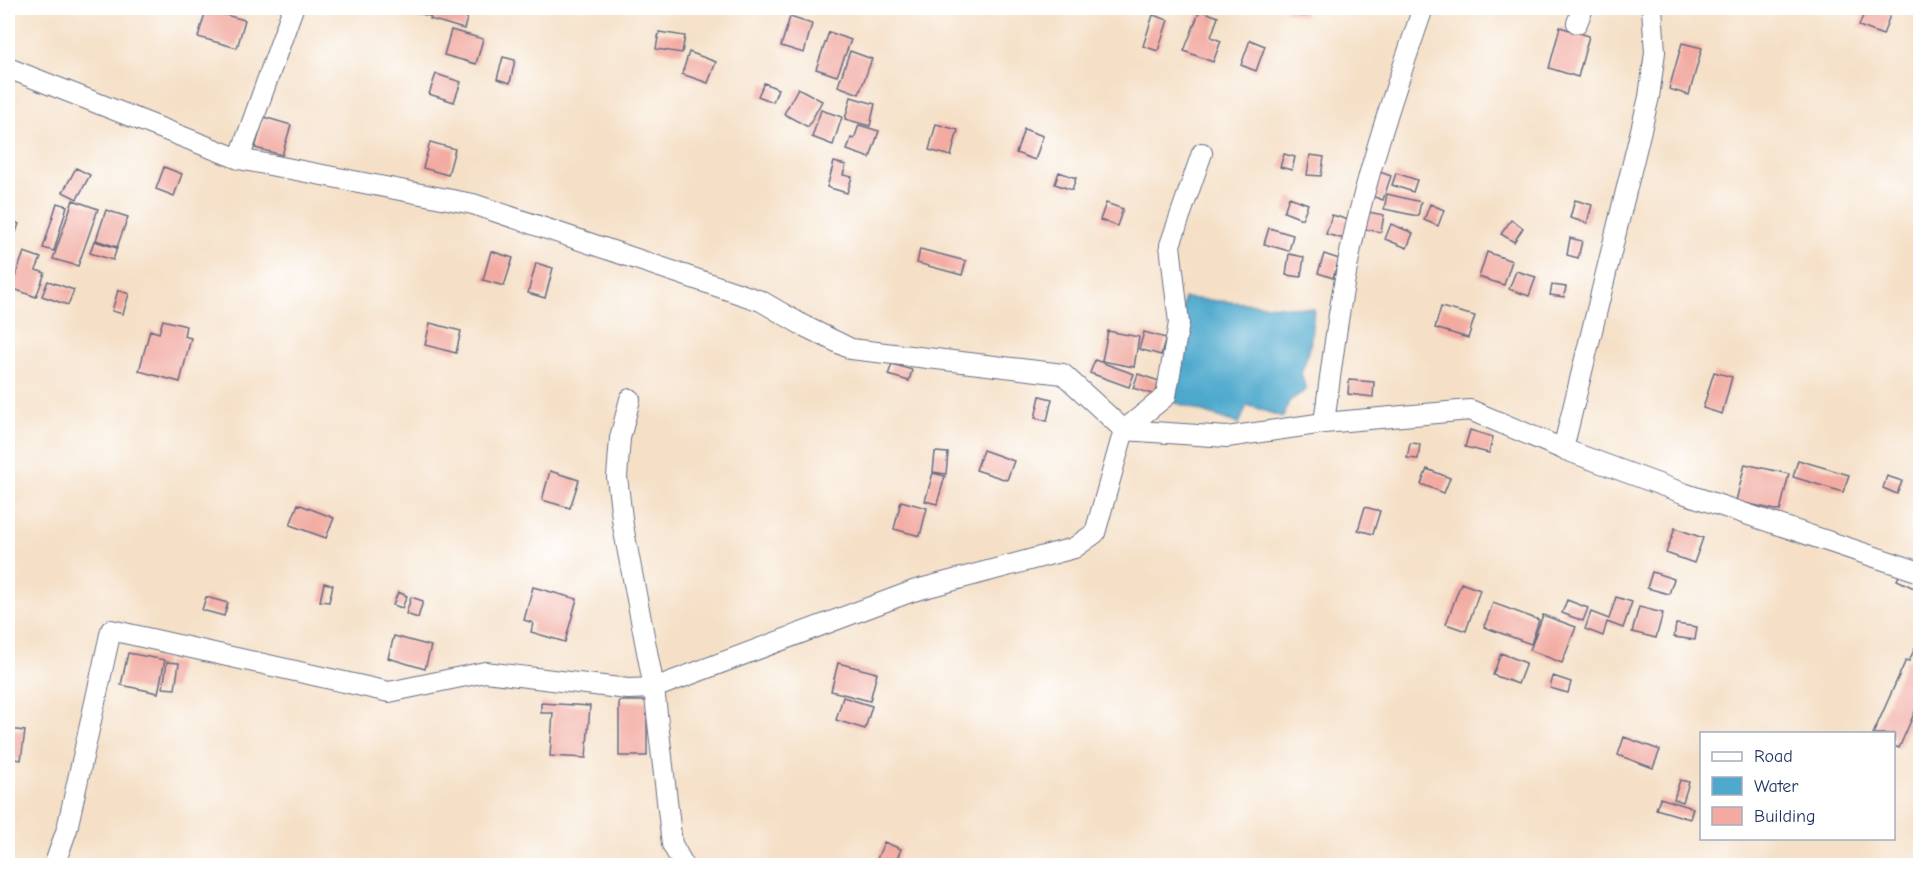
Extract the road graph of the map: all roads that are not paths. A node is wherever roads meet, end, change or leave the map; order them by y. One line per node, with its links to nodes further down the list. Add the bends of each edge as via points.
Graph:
1 (293, 8): 6 (street)
2 (1423, 8): 8 (street, via 1357,222 1339,307)
3 (1652, 8): 10 (street, via 1655,52 1649,98)
4 (8, 68): 6 (street)
5 (1202, 153): 9 (street, via 1170,245 1179,324 1166,396)
6 (239, 159): 9 (street, via 473,204 760,301 851,349 1063,374)
7 (630, 399): 12 (street, via 620,438 622,526)
8 (1324, 423): 9 (street, via 1227,437); 10 (street, via 1470,410)
9 (1124, 430): 12 (street, via 1095,534 1074,548 914,591)
10 (1563, 448): 11 (street, via 1683,493)
11 (1920, 572)
12 (654, 688): 13 (street, via 628,689 485,672 389,692 111,630 67,829); 14 (street, via 672,844)
13 (54, 866)
14 (684, 866)

